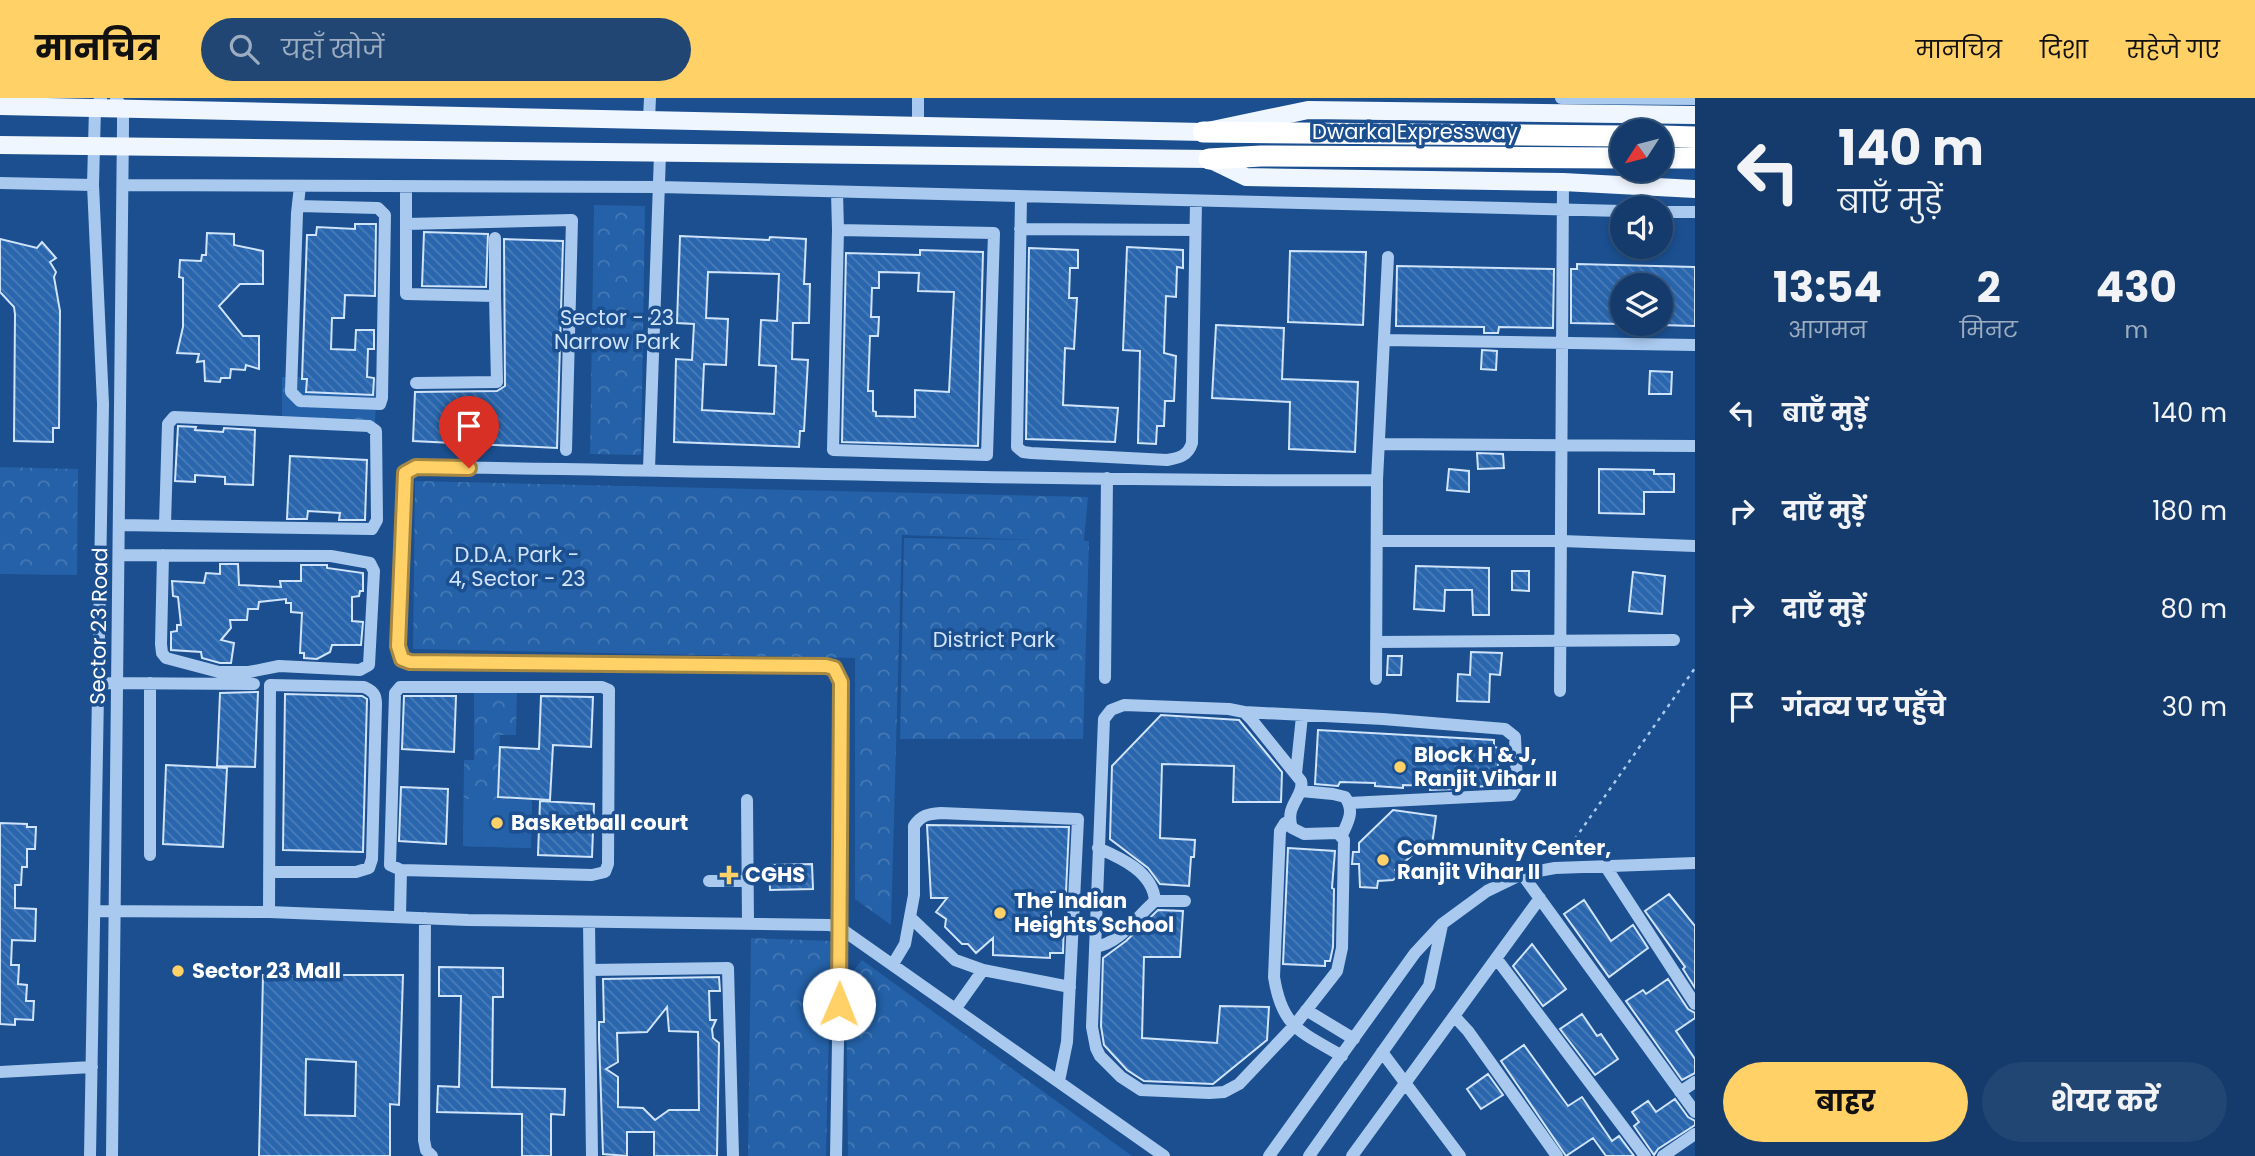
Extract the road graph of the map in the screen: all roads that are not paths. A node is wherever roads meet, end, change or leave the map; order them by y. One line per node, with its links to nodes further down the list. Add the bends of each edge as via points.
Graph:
1 (650, 98): 10 (street)
2 (918, 98): 11 (street)
3 (1560, 98): 4 (street)
4 (1627, 99): 5 (street)
5 (1695, 99)
6 (98, 103): 7 (main road); 8 (main road); 17 (street, Sector 23 Road)
7 (120, 103): 10 (main road); 18 (street, Sector 23 Road)
8 (0, 106)
9 (1695, 115): 12 (main road, via 1308,110)
10 (649, 119): 11 (main road)
11 (918, 125): 12 (main road)
12 (1203, 132): 13 (highway, Dwarka Expressway)
13 (1610, 136)
14 (1673, 136): 15 (highway)
15 (1695, 136)
16 (0, 145): 17 (main road)
17 (94, 146): 18 (main road); 27 (street, Sector 23 Road)
18 (123, 146): 19 (main road); 26 (street, Sector 23 Road)
19 (660, 154): 23 (main road); 30 (street)
20 (1610, 158): 23 (highway, Dwarka Expressway)
21 (1673, 158): 22 (highway)
22 (1695, 158)
23 (1209, 159): 24 (main road, via 1246,177)
24 (1563, 182): 31 (main road); 36 (street)
25 (0, 183): 27 (street)
26 (123, 185): 28 (street); 59 (street, Sector 23 Road)
27 (93, 186): 70 (street, Sector 23 Road, via 103,404)
28 (300, 186): 29 (street); 35 (street)
29 (406, 187): 30 (street); 40 (street)
30 (659, 187): 32 (street); 55 (street)
31 (1695, 189)
32 (837, 192): 33 (street); 42 (street)
33 (1021, 197): 34 (street); 41 (street)
34 (1196, 201): 36 (street); 43 (street)
35 (298, 206): 35 (street, via 291,392 300,401 380,404 385,215 378,208)
36 (1565, 211): 37 (street); 48 (street)
37 (1610, 211)
38 (1673, 212): 39 (street)
39 (1695, 212)
40 (406, 224): 46 (street, via 406,294); 54 (street, via 572,220)
41 (1020, 229): 43 (street); 43 (street, via 1017,447 1031,453 1167,460 1183,456 1192,443)
42 (838, 230): 42 (street, via 994,233 987,455 833,450)
43 (1195, 230)
44 (495, 238): 46 (street)
45 (1388, 257): 47 (street)
46 (495, 296): 50 (street, via 497,382)
47 (1384, 340): 48 (street); 51 (street)
48 (1563, 342): 49 (street); 52 (street)
49 (1695, 345)
50 (416, 383)
51 (1379, 444): 52 (street); 57 (street)
52 (1562, 444): 53 (street); 61 (street)
53 (1695, 446)
54 (566, 450)
55 (649, 469): 56 (street); 104 (street, via 409,469 403,479 399,653 410,662 834,668 841,682)
56 (1107, 478): 57 (street); 68 (street)
57 (1377, 480): 60 (street)
58 (164, 524): 58 (street, via 372,528 377,520 376,431 369,426 174,417 168,424); 59 (street)
59 (119, 525): 63 (street, Sector 23 Road)
60 (1377, 541): 61 (street); 67 (street)
61 (1562, 541): 62 (street); 65 (street)
62 (1695, 546)
63 (119, 555): 64 (street); 71 (street, Sector 23 Road)
64 (163, 555): 64 (street, via 331,556 370,563 374,571 369,665 360,670 279,666 219,672 166,658 162,653)
65 (1561, 640): 66 (street); 67 (street); 74 (street)
66 (1674, 640)
67 (1376, 642): 69 (street)
68 (1105, 678)
69 (1376, 680)
70 (98, 683): 71 (street); 95 (street, Sector 23 Road)
71 (117, 683): 72 (street); 96 (street, Sector 23 Road)
72 (150, 683): 73 (street); 84 (street)
73 (254, 684)
74 (1560, 691)
75 (1244, 712): 76 (street); 77 (street); 83 (street, via 1124,705 1111,710 1104,719)
76 (1302, 716): 77 (street); 80 (street, via 1504,730 1515,737 1517,785 1511,795)
77 (1296, 774): 78 (street)
78 (1301, 791): 80 (street, via 1342,796); 81 (street)
79 (747, 800): 91 (street)
80 (1349, 803): 82 (street, via 1349,821)
81 (1290, 821): 82 (street, via 1292,828 1304,834); 115 (street, via 1280,831 1274,977 1281,1009)
82 (1342, 835): 113 (street, via 1340,966)
83 (1098, 848): 93 (street, via 1126,860 1154,890); 105 (street)
84 (150, 855)
85 (1695, 863): 86 (street)
86 (1606, 867): 89 (street, via 1555,867); 111 (street)
87 (401, 870): 87 (street, via 605,872 608,690 397,689 389,861); 98 (street)
88 (269, 872): 88 (street, via 356,872 369,867 376,704 372,690 271,685); 97 (street)
89 (1522, 874): 92 (street); 103 (street, via 1487,891)
90 (709, 881): 91 (street)
91 (749, 881): 102 (street)
92 (1540, 898): 106 (street); 124 (street)
93 (1155, 901): 94 (street); 105 (street, via 1105,946)
94 (1185, 901)
95 (94, 911): 96 (street); 119 (street, Sector 23 Road)
96 (115, 912): 97 (street); 129 (street, Sector 23 Road)
97 (269, 912): 98 (street)
98 (400, 916): 100 (street)
99 (910, 917): 107 (street, via 905,944); 109 (street, via 955,960); 110 (street, via 914,826 919,818 941,813 1078,819)
100 (425, 918): 101 (street); 130 (street, via 424,1140)
101 (589, 922): 102 (street); 108 (street)
102 (748, 924): 104 (street)
103 (1442, 924): 116 (street, via 1415,953); 117 (street, via 1429,986)
104 (840, 928): 107 (street); 133 (street)
105 (1095, 947): 115 (street, via 1092,1027 1096,1048 1121,1077 1141,1090 1223,1092 1239,1084)
106 (1496, 958): 114 (street); 139 (street)
107 (893, 964): 112 (street)
108 (590, 970): 131 (street); 132 (street, via 728,968)
109 (983, 970): 110 (street); 112 (street)
110 (1070, 986): 121 (street)
111 (1695, 1004)
112 (956, 1008): 121 (street)
113 (1306, 1010): 115 (street); 116 (street)
114 (1454, 1016): 123 (street); 138 (street)
115 (1294, 1026): 118 (street)
116 (1354, 1039): 118 (street)
117 (1382, 1052): 123 (street); 127 (street)
118 (1342, 1056): 135 (street)
119 (92, 1067): 120 (street); 128 (street, Sector 23 Road)
120 (0, 1072)
121 (1059, 1081): 134 (street)
122 (1695, 1082): 124 (street)
123 (1406, 1083): 136 (street); 137 (street)
124 (1681, 1092): 125 (street)
125 (1695, 1112)
126 (1695, 1134): 140 (street)
127 (1314, 1154)
128 (90, 1156)
129 (111, 1156)
130 (432, 1156)
131 (592, 1156)
132 (733, 1156)
133 (836, 1156)
134 (1164, 1156)
135 (1269, 1156)
136 (1352, 1156)
137 (1460, 1156)
138 (1557, 1156)
139 (1645, 1156)
140 (1663, 1156)

